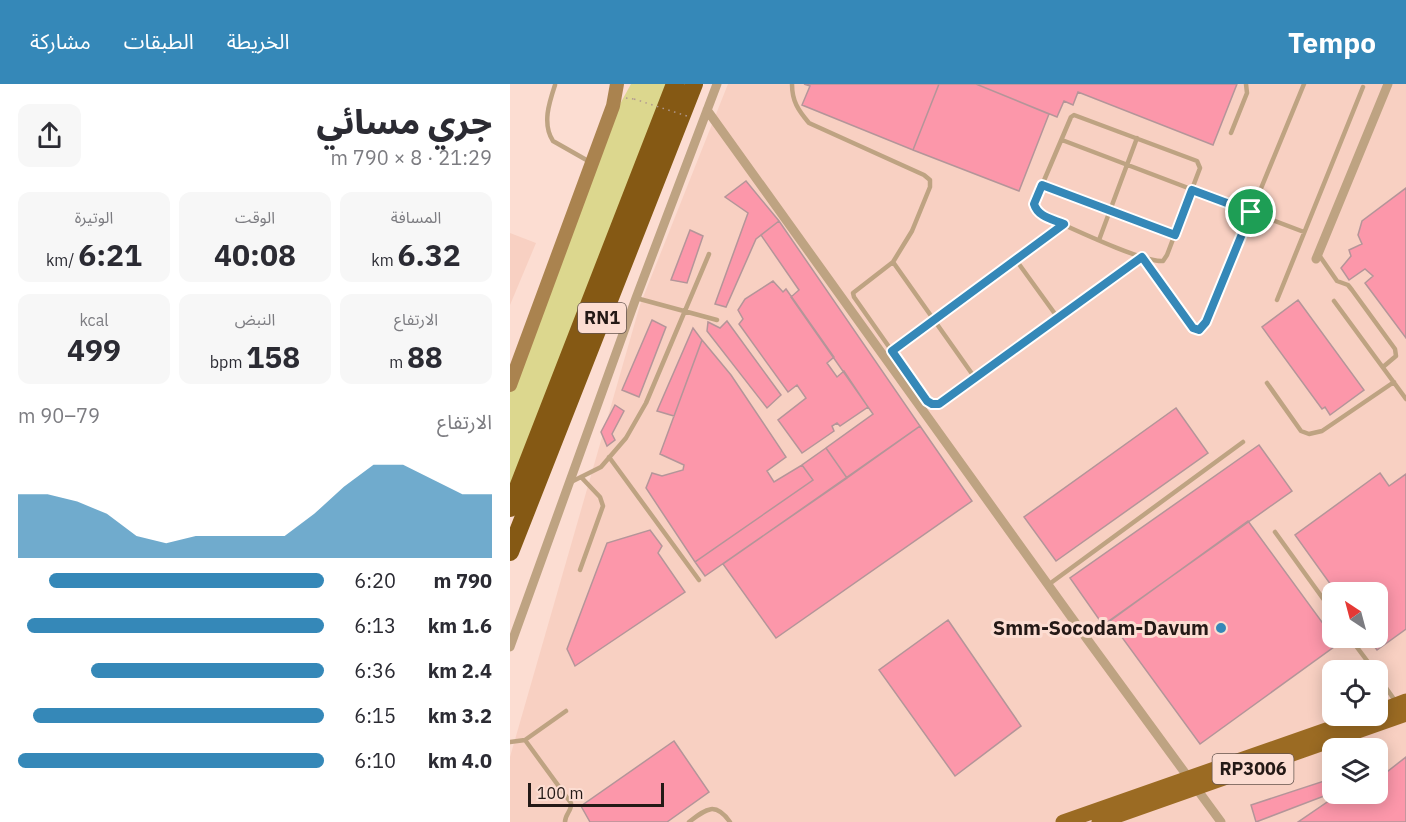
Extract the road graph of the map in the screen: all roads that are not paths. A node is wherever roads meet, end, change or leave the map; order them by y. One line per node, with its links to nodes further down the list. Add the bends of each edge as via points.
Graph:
1 (617, 84): 15 (street)
2 (675, 84): 48 (highway, RN1)
3 (693, 84): 50 (highway, RN1)
4 (717, 84): 11 (street)
5 (792, 84): 29 (lane, via 795,104 809,123 930,180 912,231)
6 (1246, 84): 12 (lane, via 1247,93)
7 (1304, 84): 20 (lane)
8 (1388, 84): 26 (street)
9 (555, 85): 15 (lane, via 548,107 547,130 553,141)
10 (1363, 87): 22 (lane)
11 (707, 110): 30 (street); 53 (street)
12 (1231, 133)
13 (1137, 138): 14 (lane, via 1074,115); 16 (lane); 18 (lane, via 1197,161 1200,168)
14 (1062, 140): 16 (lane); 17 (lane)
15 (592, 163): 42 (street)
16 (1128, 165): 18 (lane); 19 (lane)
17 (1042, 185): 19 (lane); 21 (lane, via 1034,204 1036,210)
18 (1192, 190): 20 (lane); 23 (lane)
19 (1110, 210): 23 (lane); 24 (lane)
20 (1251, 212): 22 (lane); 27 (lane, via 1206,322 1199,330 1193,328)
21 (1064, 224): 24 (lane); 28 (lane)
22 (1304, 232): 31 (lane)
23 (1175, 235): 27 (lane, via 1163,261)
24 (1099, 240): 27 (lane)
25 (709, 254): 33 (lane)
26 (1317, 256): 38 (lane, via 1337,281 1348,285 1395,349 1396,356)
27 (1142, 257): 34 (lane)
28 (1016, 260): 34 (lane); 36 (lane)
29 (893, 262): 36 (lane); 37 (lane, via 854,294)
30 (636, 298): 33 (lane); 47 (street)
31 (1277, 300)
32 (1334, 301): 38 (lane)
33 (685, 311): 35 (lane); 45 (lane, via 646,403 626,438)
34 (1058, 318): 39 (lane)
35 (717, 320)
36 (935, 321): 37 (lane); 39 (lane)
37 (892, 351): 39 (lane, via 932,404 939,404)
38 (1383, 367): 40 (lane)
39 (975, 378)
40 (1394, 382): 41 (lane, via 1322,431 1309,434 1298,427); 43 (lane)
41 (1267, 383)
42 (510, 385)
43 (1406, 399)
44 (1243, 442): 53 (lane)
45 (609, 457): 46 (lane, via 601,467); 52 (lane)
46 (581, 477): 47 (lane); 51 (lane, via 600,497 603,506)
47 (569, 483): 55 (street)
48 (510, 508)
49 (1275, 531): 54 (lane)
50 (510, 552)
51 (580, 570)
52 (699, 580)
53 (1048, 585): 63 (street)
54 (1322, 598)
55 (510, 647)
56 (1388, 689): 57 (lane)
57 (1403, 707): 58 (main road); 63 (main road, RP3006)
58 (1388, 710)
59 (566, 711): 61 (lane)
60 (1340, 726): 63 (main road, RP3006)
61 (525, 740): 62 (lane); 65 (lane, via 571,803)
62 (510, 742)
63 (1193, 783): 64 (main road, RP3006); 70 (street)
64 (1115, 810): 68 (main road, RP3006); 69 (main road, RP3006)
65 (565, 822)
66 (688, 822): 67 (lane, via 714,809)
67 (730, 822)
68 (1063, 822)
69 (1099, 822)
70 (1221, 822)

